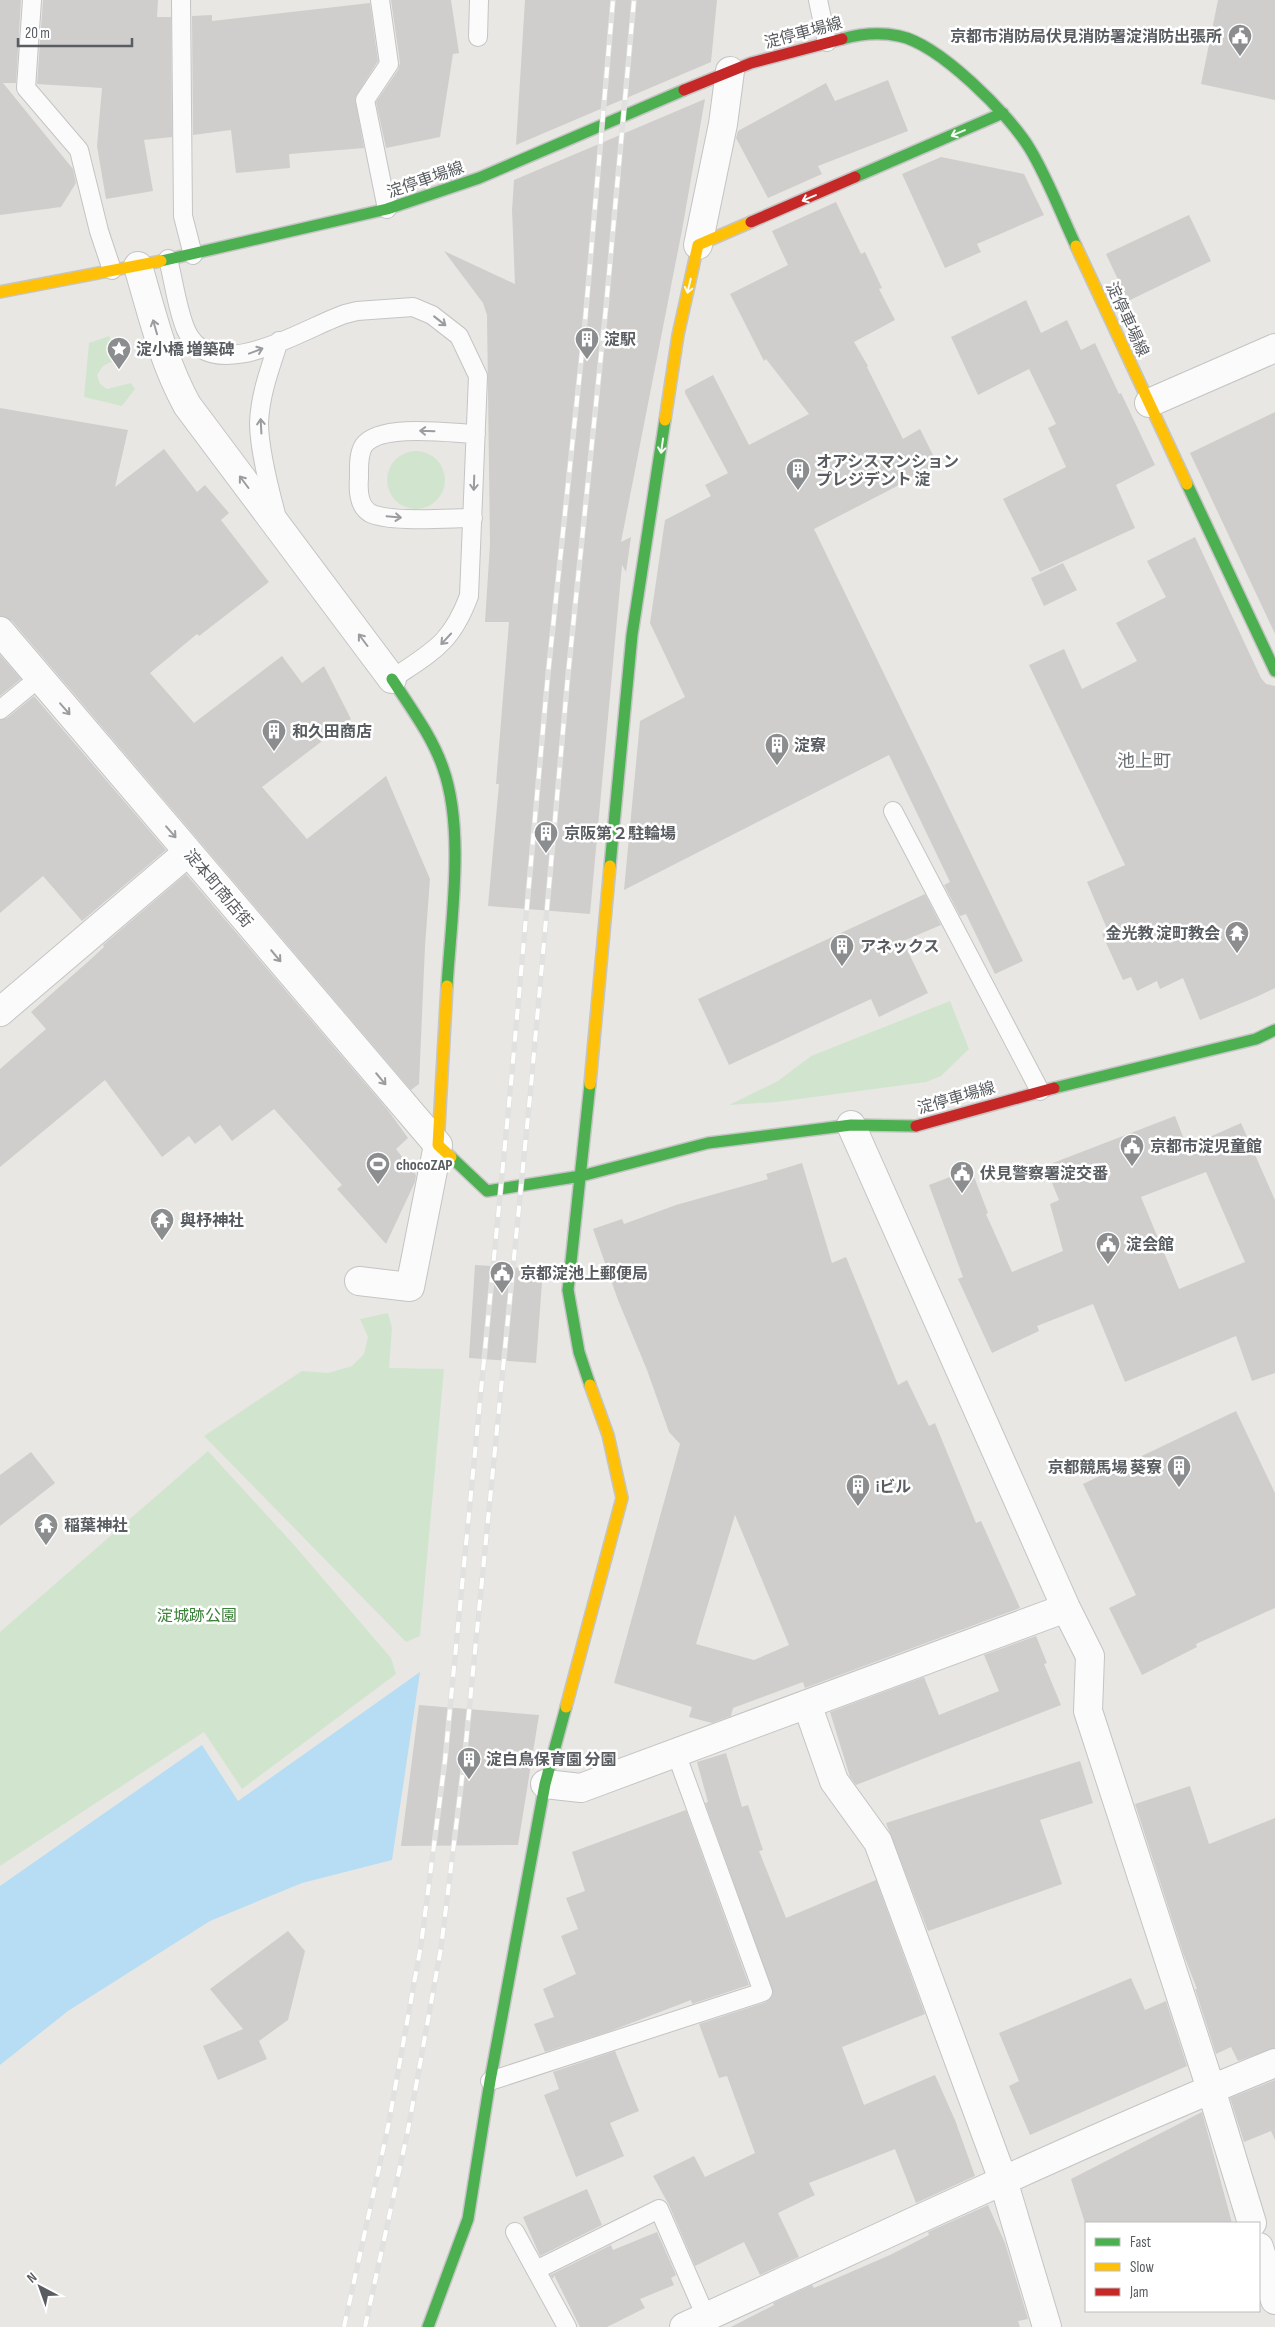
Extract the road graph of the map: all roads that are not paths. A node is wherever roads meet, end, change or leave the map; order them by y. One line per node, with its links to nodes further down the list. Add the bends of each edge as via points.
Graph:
1 (32, 0): 14 (lane, via 26,88 79,150 99,231)
2 (181, 0): 12 (lane, via 183,216)
3 (380, 0): 10 (lane, via 389,64 365,100)
4 (480, 0): 6 (lane)
5 (818, 0): 7 (lane)
6 (478, 37)
7 (828, 42): 8 (street, 淀停車場線); 9 (street, 淀停車場線, via 861,34 899,36 924,45)
8 (730, 71): 10 (street, 淀停車場線, via 479,178); 11 (street, via 723,124)
9 (1003, 113): 11 (street, one-way to 11); 18 (street, 淀停車場線, via 1030,149)
10 (387, 209): 12 (street, 淀停車場線)
11 (698, 245): 34 (street, one-way to 34, via 678,336 632,635)
12 (193, 254): 13 (street, 淀停車場線)
13 (168, 259): 14 (street, 淀停車場線); 16 (lane, one-way to 16, via 186,330 195,344 206,351 232,356 250,354)
14 (125, 268): 15 (street, 淀停車場線); 21 (street, one-way to 14, via 187,405)
15 (0, 292)
16 (279, 341): 19 (lane, one-way to 19, via 329,319 357,311 413,307 432,315 459,336 478,376); 21 (lane, one-way to 16, via 259,424 265,383)
17 (1275, 348): 18 (street)
18 (1149, 403): 23 (street, 淀停車場線)
19 (476, 434): 20 (lane, one-way to 20); 20 (lane, one-way to 20, via 395,431 376,438 365,444 360,456 358,492 361,503 370,513 388,517)
20 (472, 518): 25 (lane, one-way to 25, via 469,596 460,620 438,647)
21 (278, 526): 25 (street, one-way to 21)
22 (0, 631): 24 (street, 淀本町商店街)
23 (1275, 671)
24 (39, 678): 26 (lane); 28 (street, 淀本町商店街, one-way to 28)
25 (392, 679): 33 (street, via 433,745 453,810 455,845)
26 (0, 710)
27 (893, 812): 31 (lane)
28 (188, 852): 29 (street); 33 (street, 淀本町商店街, one-way to 33)
29 (0, 1012)
30 (1275, 1030): 31 (street, 淀停車場線, via 1256,1039)
31 (1040, 1090): 32 (street, 淀停車場線, via 916,1126)
32 (851, 1125): 34 (street, 淀停車場線, via 708,1143); 36 (street)
33 (438, 1145): 34 (street, 淀停車場線, via 487,1191); 35 (street, via 410,1287)
34 (581, 1176): 39 (street, via 568,1290 579,1352 608,1435 622,1498)
35 (359, 1281)
36 (1066, 1608): 37 (street); 42 (street, via 1090,1656 1088,1711)
37 (807, 1704): 38 (street); 43 (street, via 834,1782 878,1842)
38 (676, 1753): 39 (street, via 581,1788); 41 (lane, via 764,1992)
39 (545, 1784): 41 (street)
40 (1275, 2063): 42 (street)
41 (490, 2081): 50 (street, via 468,2219)
42 (1210, 2089): 43 (street); 44 (street)
43 (1003, 2180): 49 (street); 52 (street)
44 (1252, 2222)
45 (515, 2232): 47 (lane)
46 (1260, 2250): 48 (street)
47 (536, 2270): 49 (lane, via 659,2209); 51 (lane)
48 (1275, 2300)
49 (695, 2322)
50 (428, 2327)
51 (567, 2327)
52 (1047, 2327)

